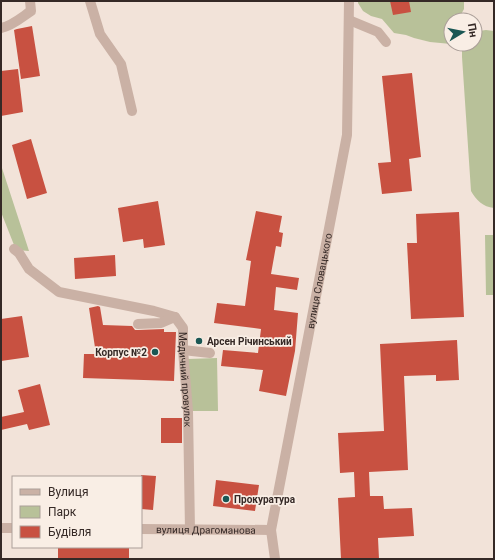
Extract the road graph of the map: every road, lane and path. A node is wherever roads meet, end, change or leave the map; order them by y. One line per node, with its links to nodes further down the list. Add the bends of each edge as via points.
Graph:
1 (30, 1): 5 (street, via 31,11)
2 (90, 1): 7 (street, via 100,34 121,64)
3 (349, 1): 4 (street, вулиця Словацького)
4 (349, 20): 6 (street, via 378,32); 17 (street, вулиця Словацького, via 347,135)
5 (1, 28)
6 (386, 42)
7 (132, 111)
8 (14, 249): 9 (street, Медичний провулок, via 29,268 59,292)
9 (175, 317): 10 (street, via 161,323); 11 (street, Медичний провулок, via 183,328)
10 (138, 324)
11 (183, 350): 12 (street); 16 (street, Медичний провулок, via 188,411)
12 (210, 353)
13 (1, 528): 14 (street)
14 (12, 528)
15 (142, 530): 16 (street, вулиця Драгоманова)
16 (190, 530): 17 (street, вулиця Драгоманова)
17 (271, 530): 18 (street, вулиця Словацького)
18 (275, 559)

